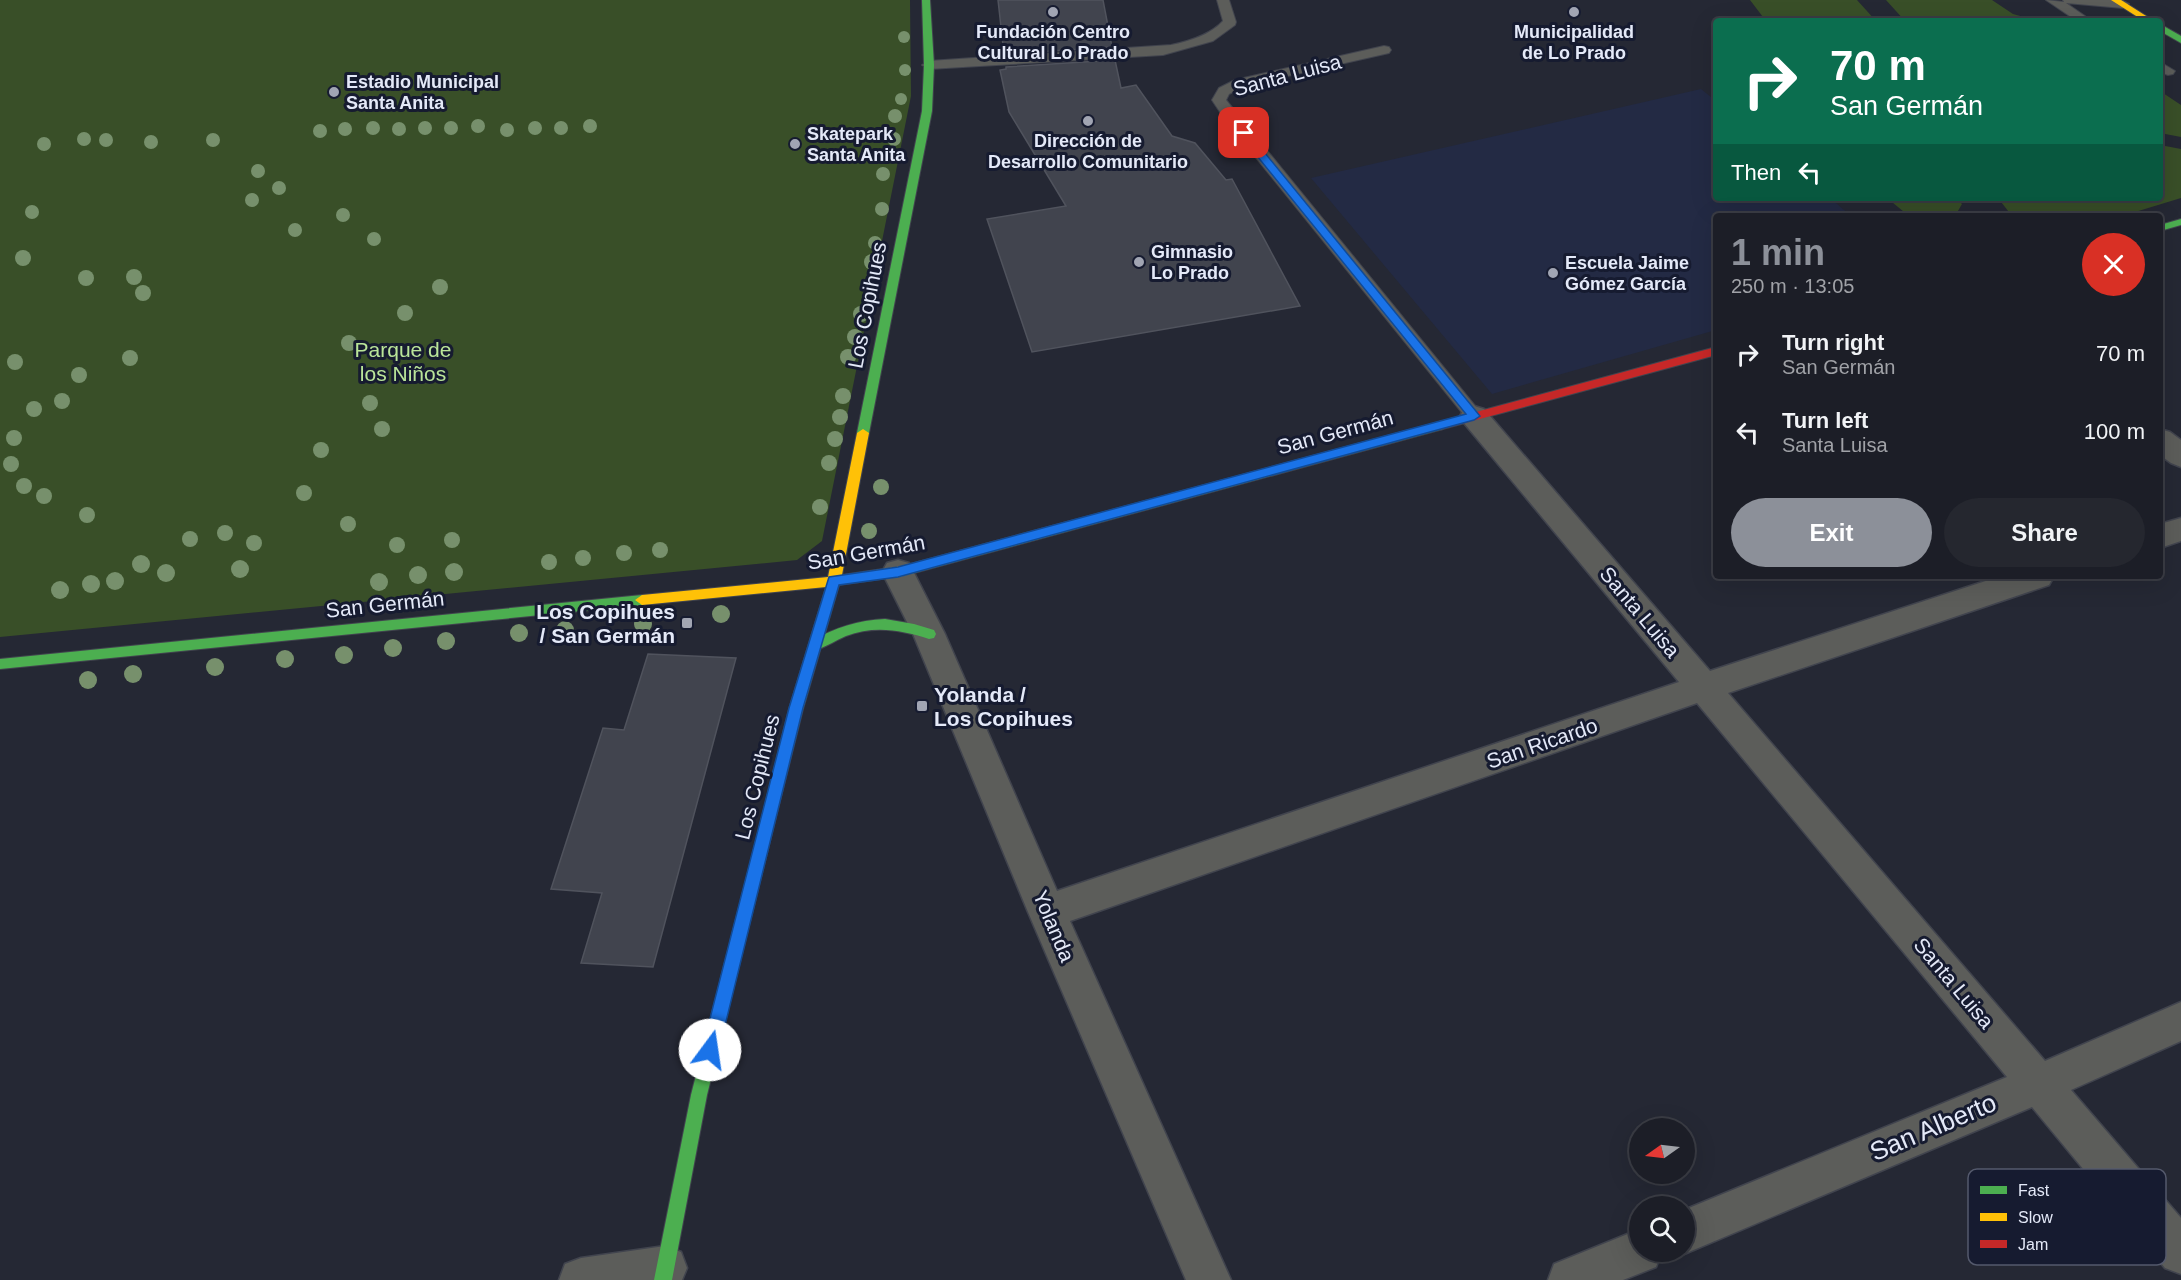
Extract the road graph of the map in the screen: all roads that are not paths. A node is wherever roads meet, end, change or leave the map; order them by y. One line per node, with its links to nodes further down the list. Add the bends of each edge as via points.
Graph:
1 (926, 0): 11 (street, Los Copihues)
2 (1223, 0): 11 (lane, via 1230,22 1224,30 1182,47)
3 (2052, 0): 6 (lane)
4 (2069, 0): 5 (lane)
5 (2119, 2): 7 (street)
6 (2081, 18)
7 (2145, 18)
8 (2163, 29): 9 (street)
9 (2181, 40)
10 (1384, 51): 15 (lane, Santa Luisa, via 1240,83 1224,91 1219,100)
11 (929, 65): 22 (street, Los Copihues, via 927,111)
12 (2181, 222): 13 (street)
13 (2163, 227)
14 (1713, 352): 15 (street, San Germán)
15 (1474, 416): 20 (street, San Germán); 26 (street, Santa Luisa)
16 (2163, 442): 17 (street)
17 (2181, 456)
18 (2181, 529): 19 (street)
19 (2163, 535)
20 (898, 572): 22 (street, San Germán); 23 (street, Yolanda)
21 (2029, 579): 26 (street, San Ricardo)
22 (834, 580): 24 (street, Los Copihues); 25 (street, San Germán)
23 (929, 634): 24 (street, via 909,626 871,623 833,634); 27 (street, Yolanda)
24 (816, 645): 35 (street, Los Copihues, via 796,708 699,1095)
25 (0, 664)
26 (1704, 687): 27 (street, San Ricardo); 29 (street, Santa Luisa)
27 (1047, 912): 37 (street, Yolanda)
28 (2181, 1021): 29 (street, San Alberto)
29 (2039, 1084): 30 (street, Santa Luisa); 31 (street, San Alberto)
30 (2111, 1169)
31 (1695, 1227)
32 (2166, 1234): 33 (street, Santa Luisa)
33 (2181, 1252)
34 (1629, 1256): 38 (street)
35 (664, 1274): 36 (street)
36 (581, 1280)
37 (1209, 1280)
38 (1570, 1280)

